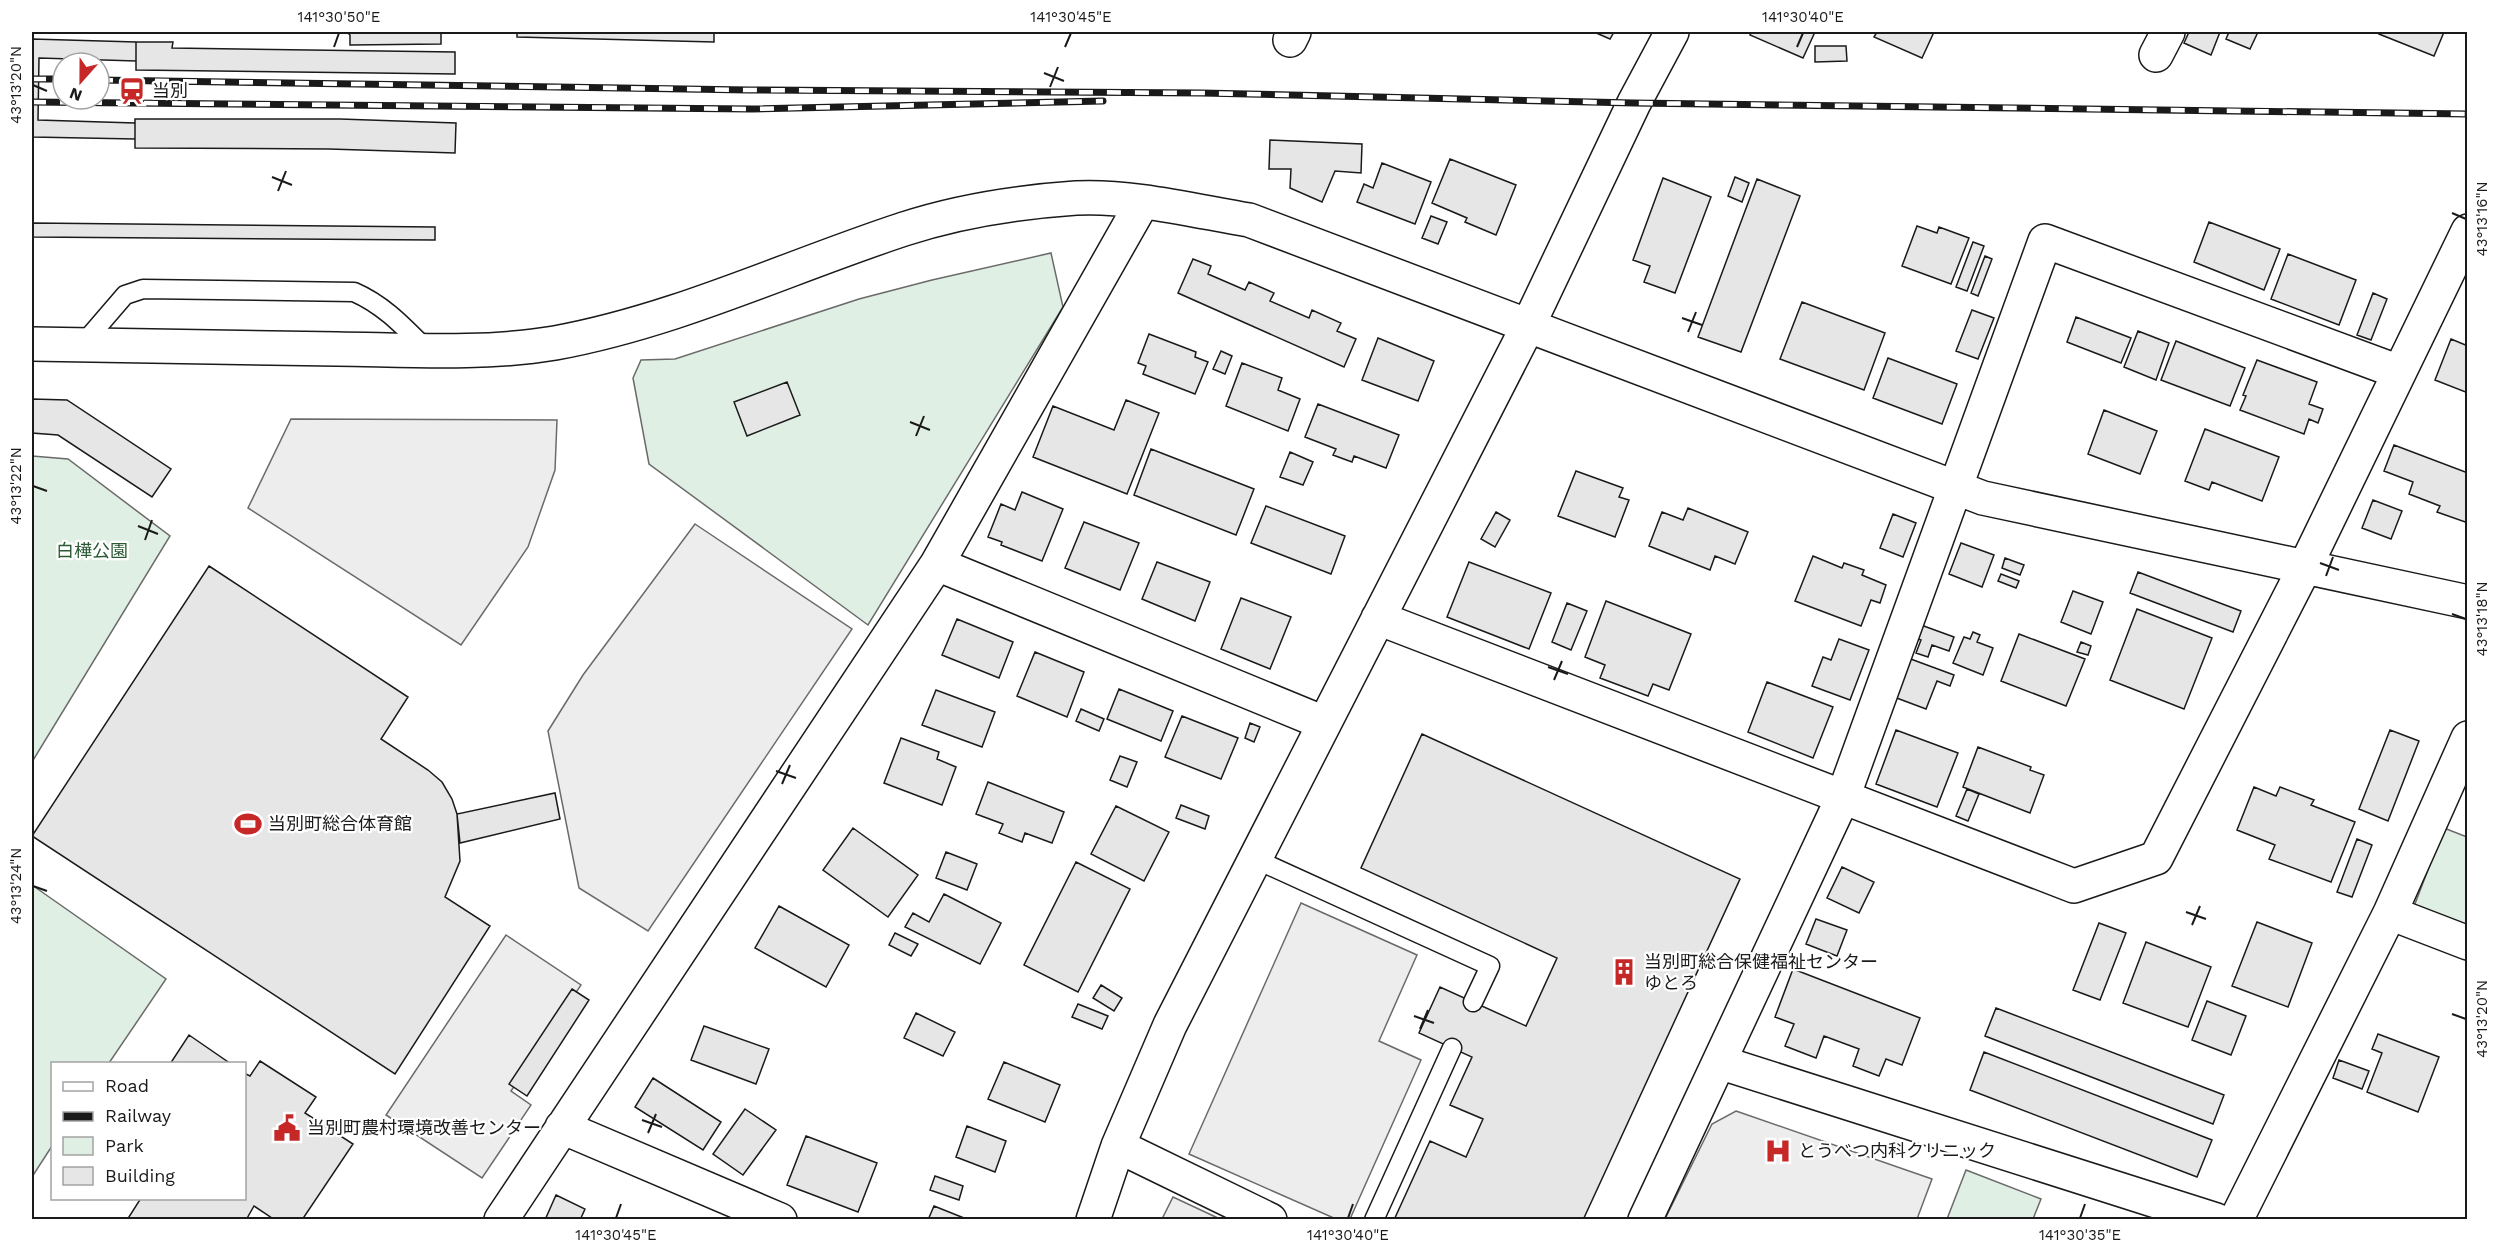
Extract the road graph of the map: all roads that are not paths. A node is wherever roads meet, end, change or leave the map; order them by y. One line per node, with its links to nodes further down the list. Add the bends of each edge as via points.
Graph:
1 (1671, 32): 4 (street)
2 (1142, 202): 4 (street, via 1249,220); 7 (street, via 1080,198 1017,203 960,214 906,228 668,315 597,335 462,351); 10 (street)
3 (2468, 231): 8 (street)
4 (1528, 326): 9 (street); 13 (street)
5 (32, 344): 6 (street)
6 (82, 345): 7 (street); 7 (lane, via 125,296 142,289 354,292 391,313)
7 (427, 350)
8 (2399, 372): 9 (street, via 2045,241); 11 (street)
9 (1954, 488): 11 (street, via 1983,498); 16 (street)
10 (937, 564): 14 (street); 23 (street)
11 (2305, 567): 12 (street); 16 (street, via 2156,858 2074,886)
12 (2468, 602)
13 (1378, 618): 14 (street); 16 (street)
14 (1324, 723): 17 (street)
15 (2468, 738): 18 (street)
16 (1843, 797): 22 (street)
17 (1255, 859): 20 (lane, via 1490,966); 24 (street, via 1170,1024)
18 (2390, 913): 19 (street); 32 (street)
19 (2468, 942)
20 (1473, 1002)
21 (1452, 1048): 29 (lane)
22 (1719, 1062): 30 (street); 31 (street)
23 (562, 1127): 25 (street); 26 (street)
24 (1118, 1146): 27 (street); 28 (street)
25 (501, 1220)
26 (780, 1220)
27 (1093, 1220)
28 (1270, 1220)
29 (1374, 1220)
30 (1645, 1220)
31 (2216, 1220)
32 (2236, 1220)

